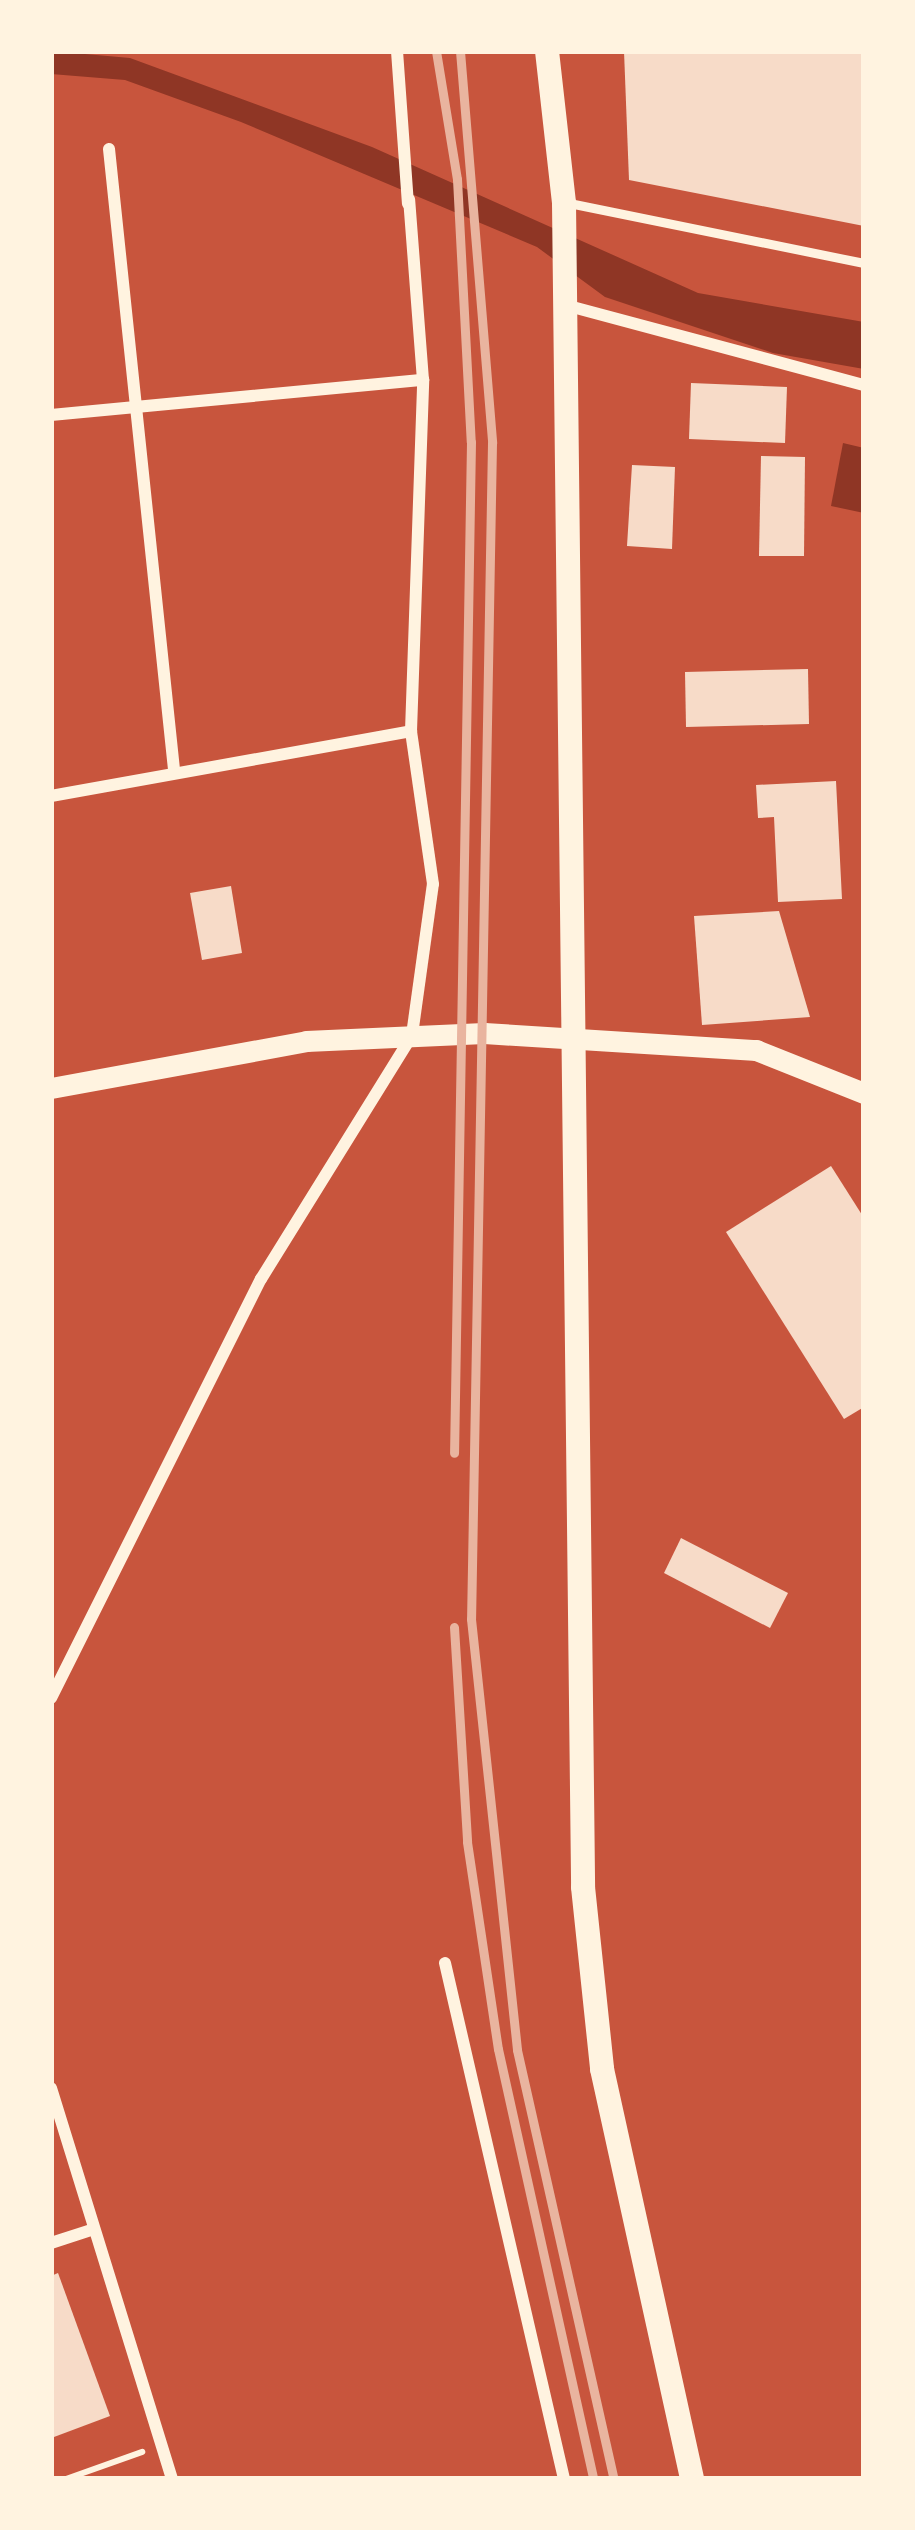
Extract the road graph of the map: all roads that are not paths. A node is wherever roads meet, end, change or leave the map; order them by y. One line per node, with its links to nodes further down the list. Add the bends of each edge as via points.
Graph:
1 (397, 51): 7 (street, via 412,164)
2 (547, 51): 4 (main road)
3 (109, 149): 9 (street)
4 (564, 203): 5 (lane); 6 (main road)
5 (864, 262)
6 (565, 293): 8 (street); 15 (main road)
7 (423, 380): 9 (street); 11 (street)
8 (864, 386)
9 (139, 405): 10 (street); 12 (street)
10 (51, 415)
11 (411, 731): 12 (street); 14 (street, via 433,884)
12 (174, 769): 13 (street)
13 (51, 796)
14 (412, 1035): 15 (street); 16 (street, via 306,1041); 18 (street, via 261,1280)
15 (572, 1035): 17 (street, via 756,1051); 25 (main road, via 583,1887 606,2092)
16 (51, 1088)
17 (864, 1094)
18 (51, 1698)
19 (445, 1963): 24 (street)
20 (51, 2088): 21 (street)
21 (94, 2229): 22 (street); 23 (street)
22 (51, 2243)
23 (172, 2479)
24 (564, 2479)
25 (692, 2479)

